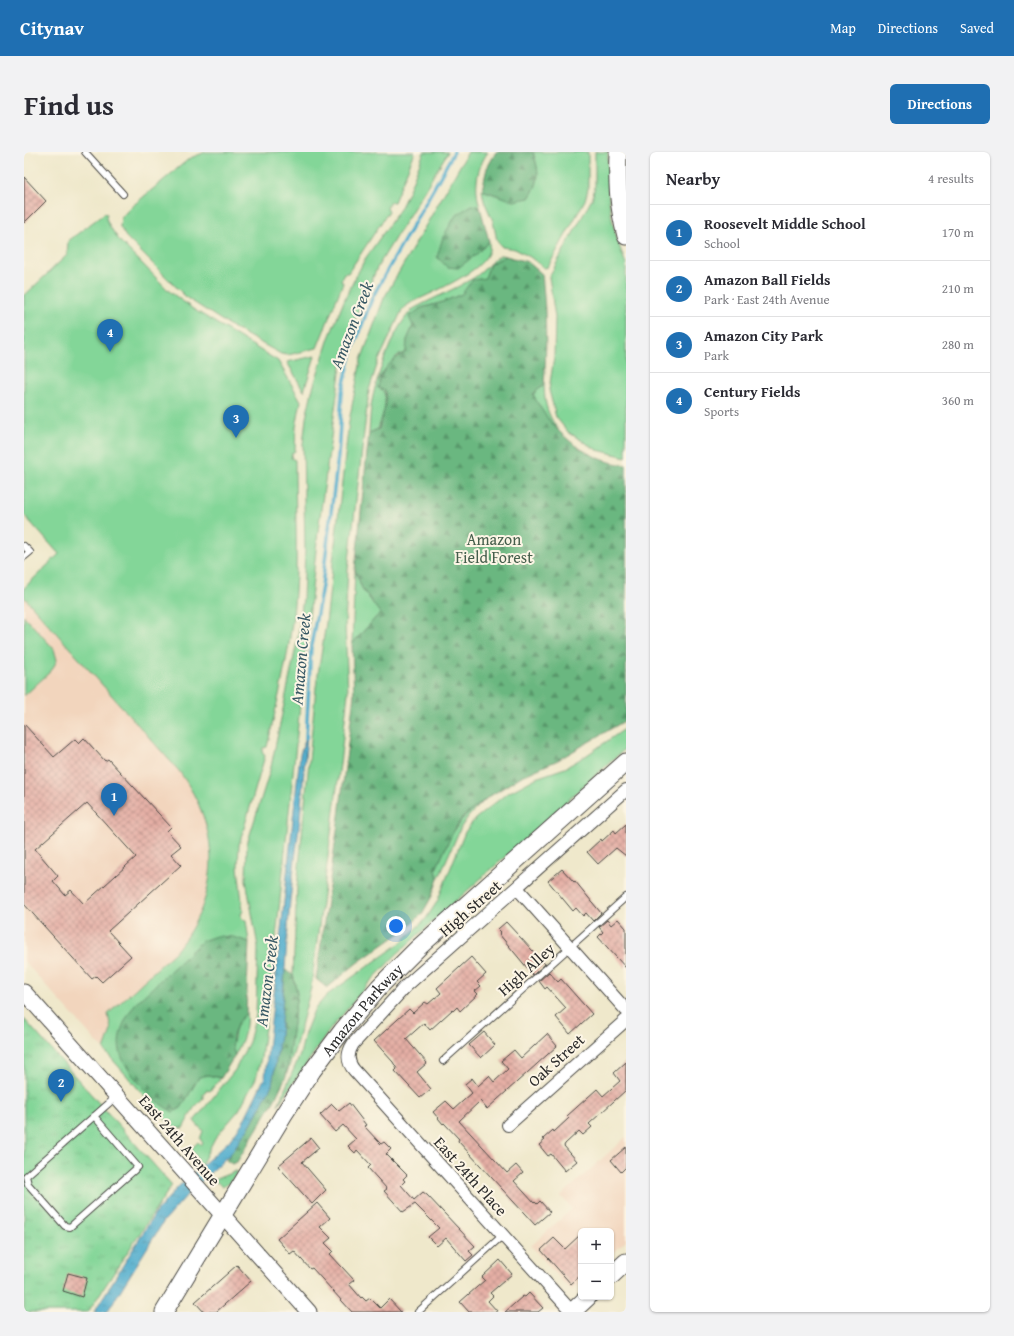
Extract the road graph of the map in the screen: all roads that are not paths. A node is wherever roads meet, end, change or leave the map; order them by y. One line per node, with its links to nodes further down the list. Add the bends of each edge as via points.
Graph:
1 (85, 152): 3 (lane)
2 (618, 152): 4 (main road, via 619,207)
3 (123, 194)
4 (626, 236)
5 (24, 546): 6 (lane, via 30,552)
6 (24, 557)
7 (626, 762): 20 (main road, Amazon Parkway, via 418,948 380,987 312,1071)
8 (626, 790): 9 (street, High Street)
9 (517, 888): 11 (street); 15 (street, High Street, via 406,986 353,1044)
10 (626, 897): 11 (lane, High Alley)
11 (570, 948): 13 (street); 16 (lane, High Alley)
12 (24, 992): 17 (street, East 24th Avenue)
13 (626, 1010)
14 (626, 1020): 19 (street, Oak Street)
15 (348, 1060): 21 (street, East 24th Place, via 354,1070)
16 (444, 1061)
17 (117, 1095): 18 (lane); 20 (street, East 24th Avenue)
18 (94, 1116): 18 (lane, via 26,1176 28,1184 65,1226 70,1227 138,1167)
19 (508, 1125)
20 (223, 1215): 25 (main road, Amazon Parkway); 26 (street, East 24th Avenue)
21 (503, 1235): 27 (lane); 28 (street, East 24th Place)
22 (626, 1262): 23 (main road)
23 (614, 1273)
24 (585, 1300): 28 (main road)
25 (164, 1312)
26 (309, 1312)
27 (418, 1312)
28 (572, 1312)

